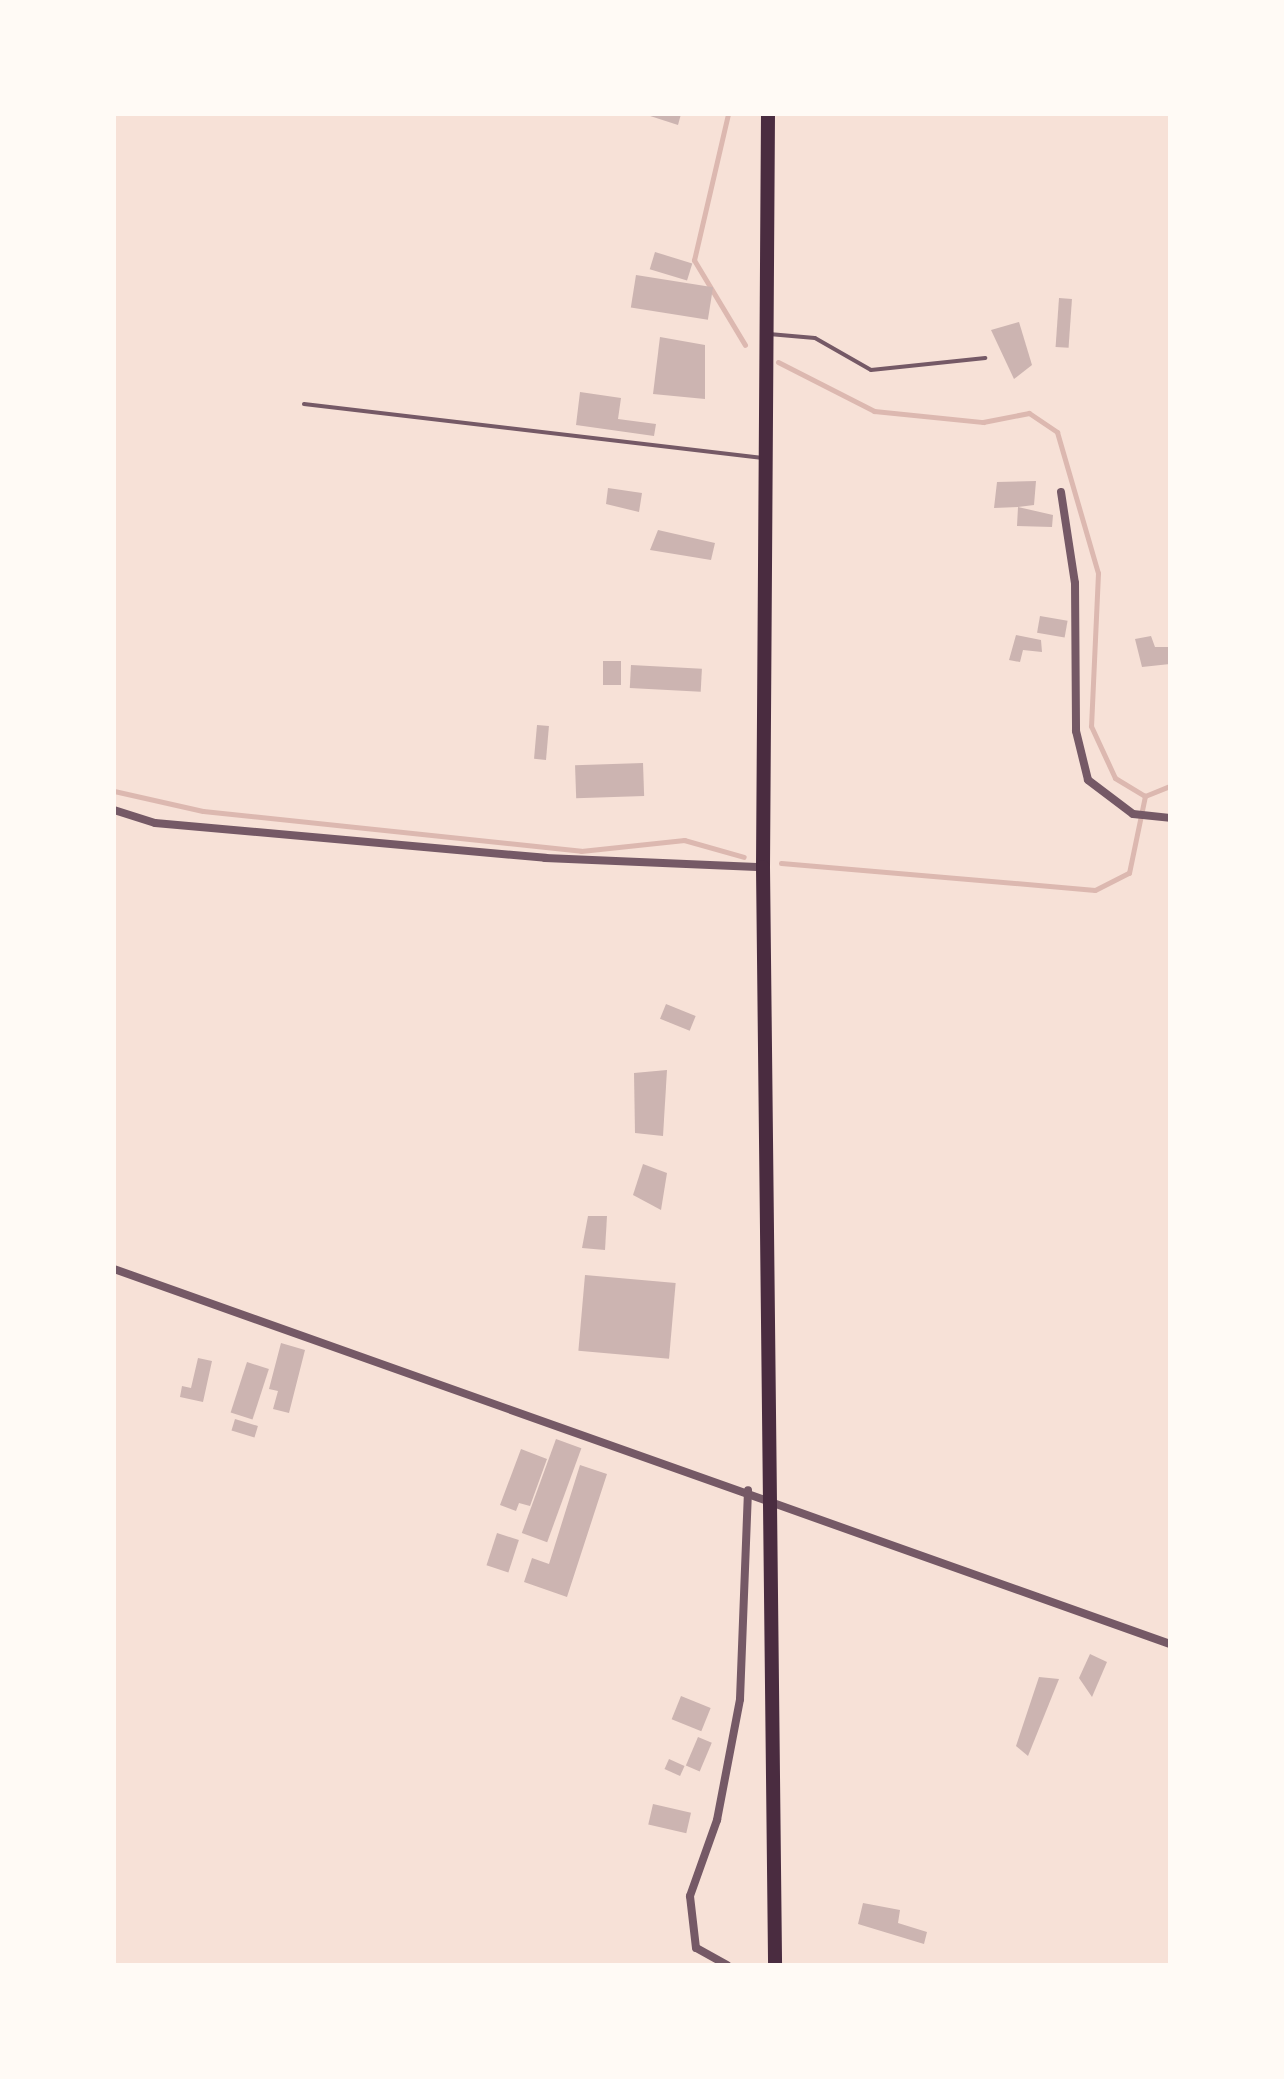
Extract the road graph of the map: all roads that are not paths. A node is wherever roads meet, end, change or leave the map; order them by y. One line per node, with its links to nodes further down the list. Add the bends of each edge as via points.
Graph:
1 (768, 114): 2 (highway)
2 (766, 334): 3 (lane, via 815,338 871,370); 5 (highway)
3 (985, 358)
4 (304, 404): 5 (lane)
5 (766, 458): 9 (highway)
6 (1061, 492): 8 (street, via 1075,583 1076,731 1088,780 1133,814)
7 (114, 810): 9 (street, via 155,823 545,858)
8 (1170, 818)
9 (763, 867): 12 (highway)
10 (114, 1269): 11 (street)
11 (748, 1490): 12 (street); 14 (street, via 740,1699 717,1820 690,1896 696,1948)
12 (770, 1502): 13 (street); 15 (highway)
13 (1170, 1644)
14 (727, 1965)
15 (775, 1965)

